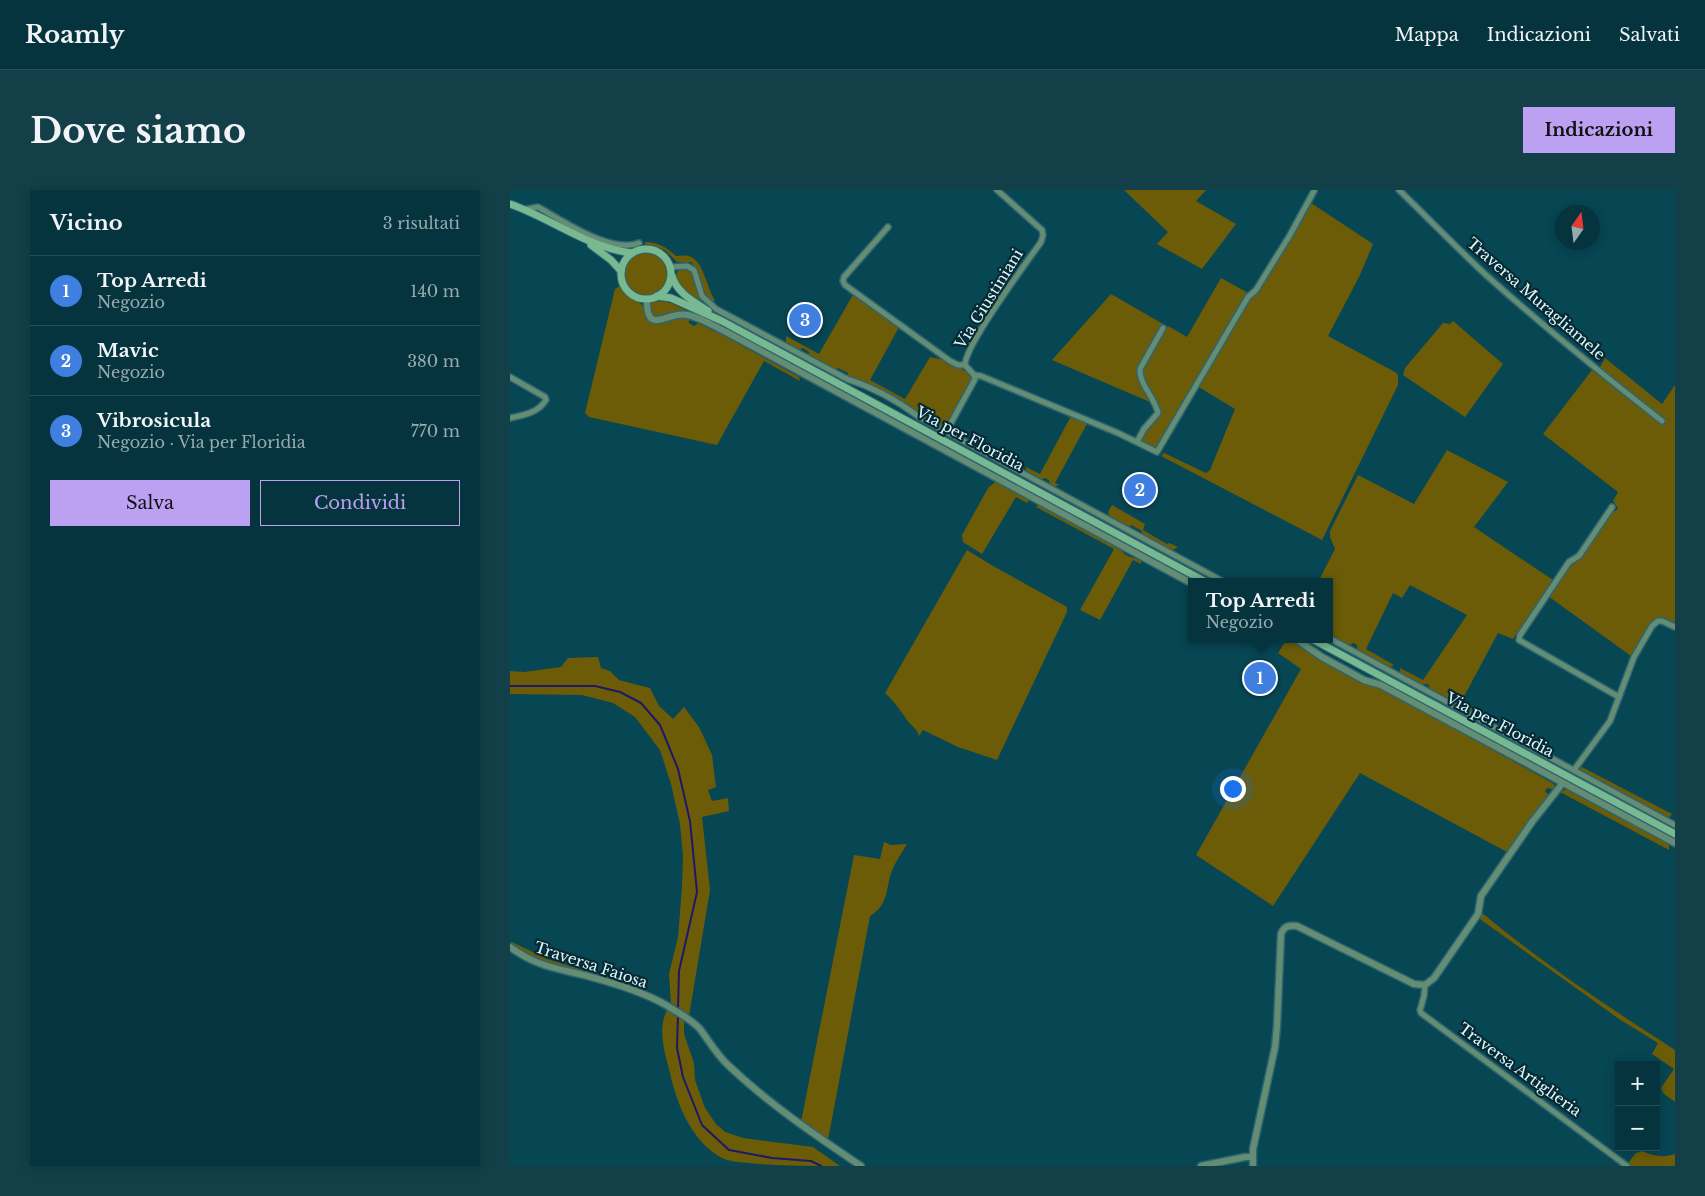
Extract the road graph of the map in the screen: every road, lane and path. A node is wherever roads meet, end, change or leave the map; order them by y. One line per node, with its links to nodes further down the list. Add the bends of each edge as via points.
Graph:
1 (997, 190): 17 (street, Via Giustiniani, via 1042,230 1043,235 966,356)
2 (1399, 190): 21 (street, Traversa Muragliamele, via 1488,276)
3 (1314, 191): 23 (street, via 1157,452)
4 (510, 204): 5 (main road)
5 (527, 209): 7 (main road); 8 (street, via 538,207 591,236 619,245)
6 (888, 227): 17 (street, via 844,277 845,285 958,366)
7 (576, 234): 9 (main road); 11 (main road)
8 (639, 243)
9 (632, 253): 10 (main road, via 655,250 667,259); 11 (main road)
10 (670, 266): 12 (main road); 22 (street, via 687,266 694,270 702,296 716,309 840,376 898,403)
11 (622, 271): 14 (main road, via 625,287 638,297)
12 (672, 275): 13 (main road, via 667,288); 15 (main road, via 674,285 681,292)
13 (657, 296): 14 (main road); 15 (main road, via 671,298)
14 (646, 298): 27 (street, via 650,318 659,320 688,314 720,329)
15 (722, 321): 25 (main road, Via per Floridia)
16 (1163, 328): 23 (street, via 1140,369 1158,412)
17 (965, 365): 18 (street, Via Giustiniani)
18 (974, 375): 22 (street, via 973,384); 23 (street)
19 (510, 377): 20 (street, via 546,400 533,412)
20 (510, 418)
21 (1662, 421)
22 (946, 432): 26 (street)
23 (1137, 442)
24 (1612, 506): 32 (street, via 1578,556 1569,562 1519,640)
25 (1199, 578)
26 (1217, 578)
27 (1188, 581)
28 (1675, 627): 32 (street, via 1662,621 1652,626 1634,657)
29 (1333, 640): 33 (street)
30 (1302, 643): 34 (street, via 1322,657 1381,685)
31 (1319, 643): 36 (main road, Via per Floridia)
32 (1619, 698): 33 (street, via 1606,727)
33 (1574, 770): 35 (street)
34 (1562, 784): 37 (street); 39 (street, via 1480,896 1478,914 1434,978)
35 (1675, 825)
36 (1675, 834)
37 (1675, 843)
38 (510, 947): 41 (street, Traversa Faiosa, via 542,965 632,990 682,1015 699,1028 726,1064 775,1106)
39 (1425, 985): 40 (street, via 1414,984 1298,926 1291,925 1283,930 1275,1047); 44 (street, Traversa Artiglieria, via 1421,1013)
40 (1252, 1157): 42 (street); 43 (street)
41 (861, 1166)
42 (1201, 1166)
43 (1253, 1166)
44 (1627, 1166)

